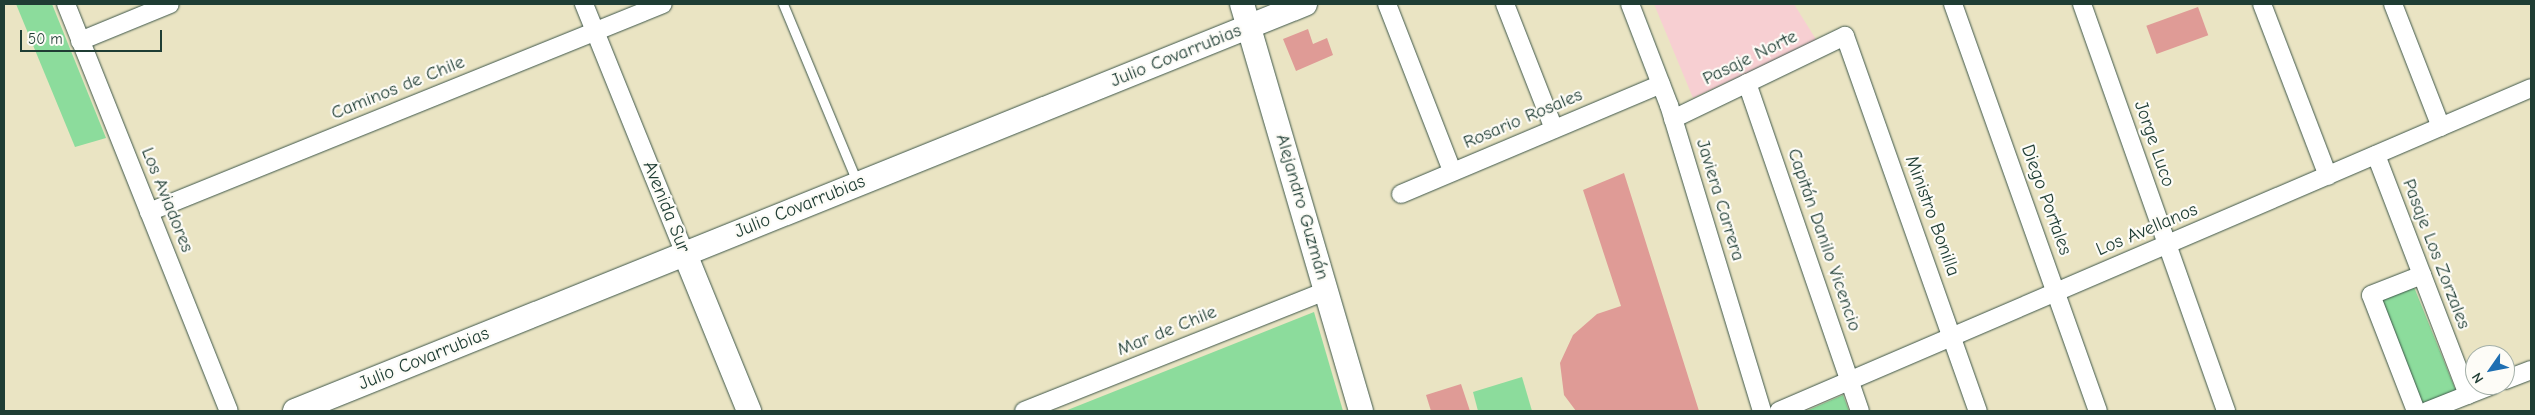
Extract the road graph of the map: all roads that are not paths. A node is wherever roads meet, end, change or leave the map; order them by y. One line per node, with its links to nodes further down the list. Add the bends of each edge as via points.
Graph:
1 (66, 4): 18 (street, Los Aviadores)
2 (170, 4): 18 (street)
3 (584, 4): 16 (street, Avenida Sur)
4 (662, 4): 16 (street, Caminos de Chile)
5 (783, 4): 28 (lane)
6 (1242, 4): 15 (street, Alejandro Guzmán)
7 (1305, 4): 15 (street, Julio Covarrubias)
8 (1387, 4): 26 (street)
9 (1505, 4): 24 (street)
10 (1630, 4): 20 (street, Javiera Carrera)
11 (1953, 4): 35 (street, Diego Portales)
12 (2082, 4): 31 (street, Jorge Luco)
13 (2262, 4): 27 (street)
14 (2393, 4): 23 (street)
15 (1249, 27): 28 (street, Julio Covarrubias); 34 (street, Alejandro Guzmán)
16 (595, 31): 30 (street, Caminos de Chile); 32 (street, Avenida Sur)
17 (1845, 36): 19 (street, Pasaje Norte); 36 (street, Ministro Bonilla)
18 (80, 41): 30 (street, Los Aviadores)
19 (1747, 83): 22 (street, Pasaje Norte); 39 (street, Capitán Danilo Vicencio)
20 (1661, 84): 22 (street, Javiera Carrera); 24 (street, Rosario Rosales)
21 (2531, 88): 23 (street, Los Avellanos)
22 (1673, 119): 47 (street, Javiera Carrera)
23 (2441, 127): 25 (street, Los Avellanos)
24 (1554, 129): 26 (street, Rosario Rosales)
25 (2376, 155): 27 (street, Los Avellanos); 33 (street, Pasaje Los Zorzales)
26 (1452, 171): 29 (street, Rosario Rosales)
27 (2328, 176): 31 (street, Los Avellanos)
28 (858, 184): 32 (street, Julio Covarrubias)
29 (1401, 194)
30 (149, 212): 42 (street, Los Aviadores)
31 (2167, 245): 35 (street, Los Avellanos); 52 (street, Jorge Luco)
32 (685, 254): 43 (street, Julio Covarrubias); 44 (street, Avenida Sur)
33 (2422, 275): 40 (street, Pasaje Los Zorzales); 53 (street, via 2371,295)
34 (1326, 291): 45 (street, Mar de Chile); 46 (street, Alejandro Guzmán)
35 (2056, 292): 36 (street, Los Avellanos); 51 (street, Diego Portales)
36 (1952, 337): 39 (street, Los Avellanos); 50 (street, Ministro Bonilla)
37 (2531, 370): 38 (street)
38 (2515, 376)
39 (1850, 381): 48 (street, Los Avellanos); 49 (street, Capitán Danilo Vicencio)
40 (2465, 387)
41 (2468, 395): 54 (street)
42 (229, 411)
43 (295, 411)
44 (749, 411)
45 (1024, 411)
46 (1361, 411)
47 (1762, 411)
48 (1779, 411)
49 (1860, 411)
50 (1978, 411)
51 (2098, 411)
52 (2226, 411)
53 (2416, 411)
54 (2427, 411)

